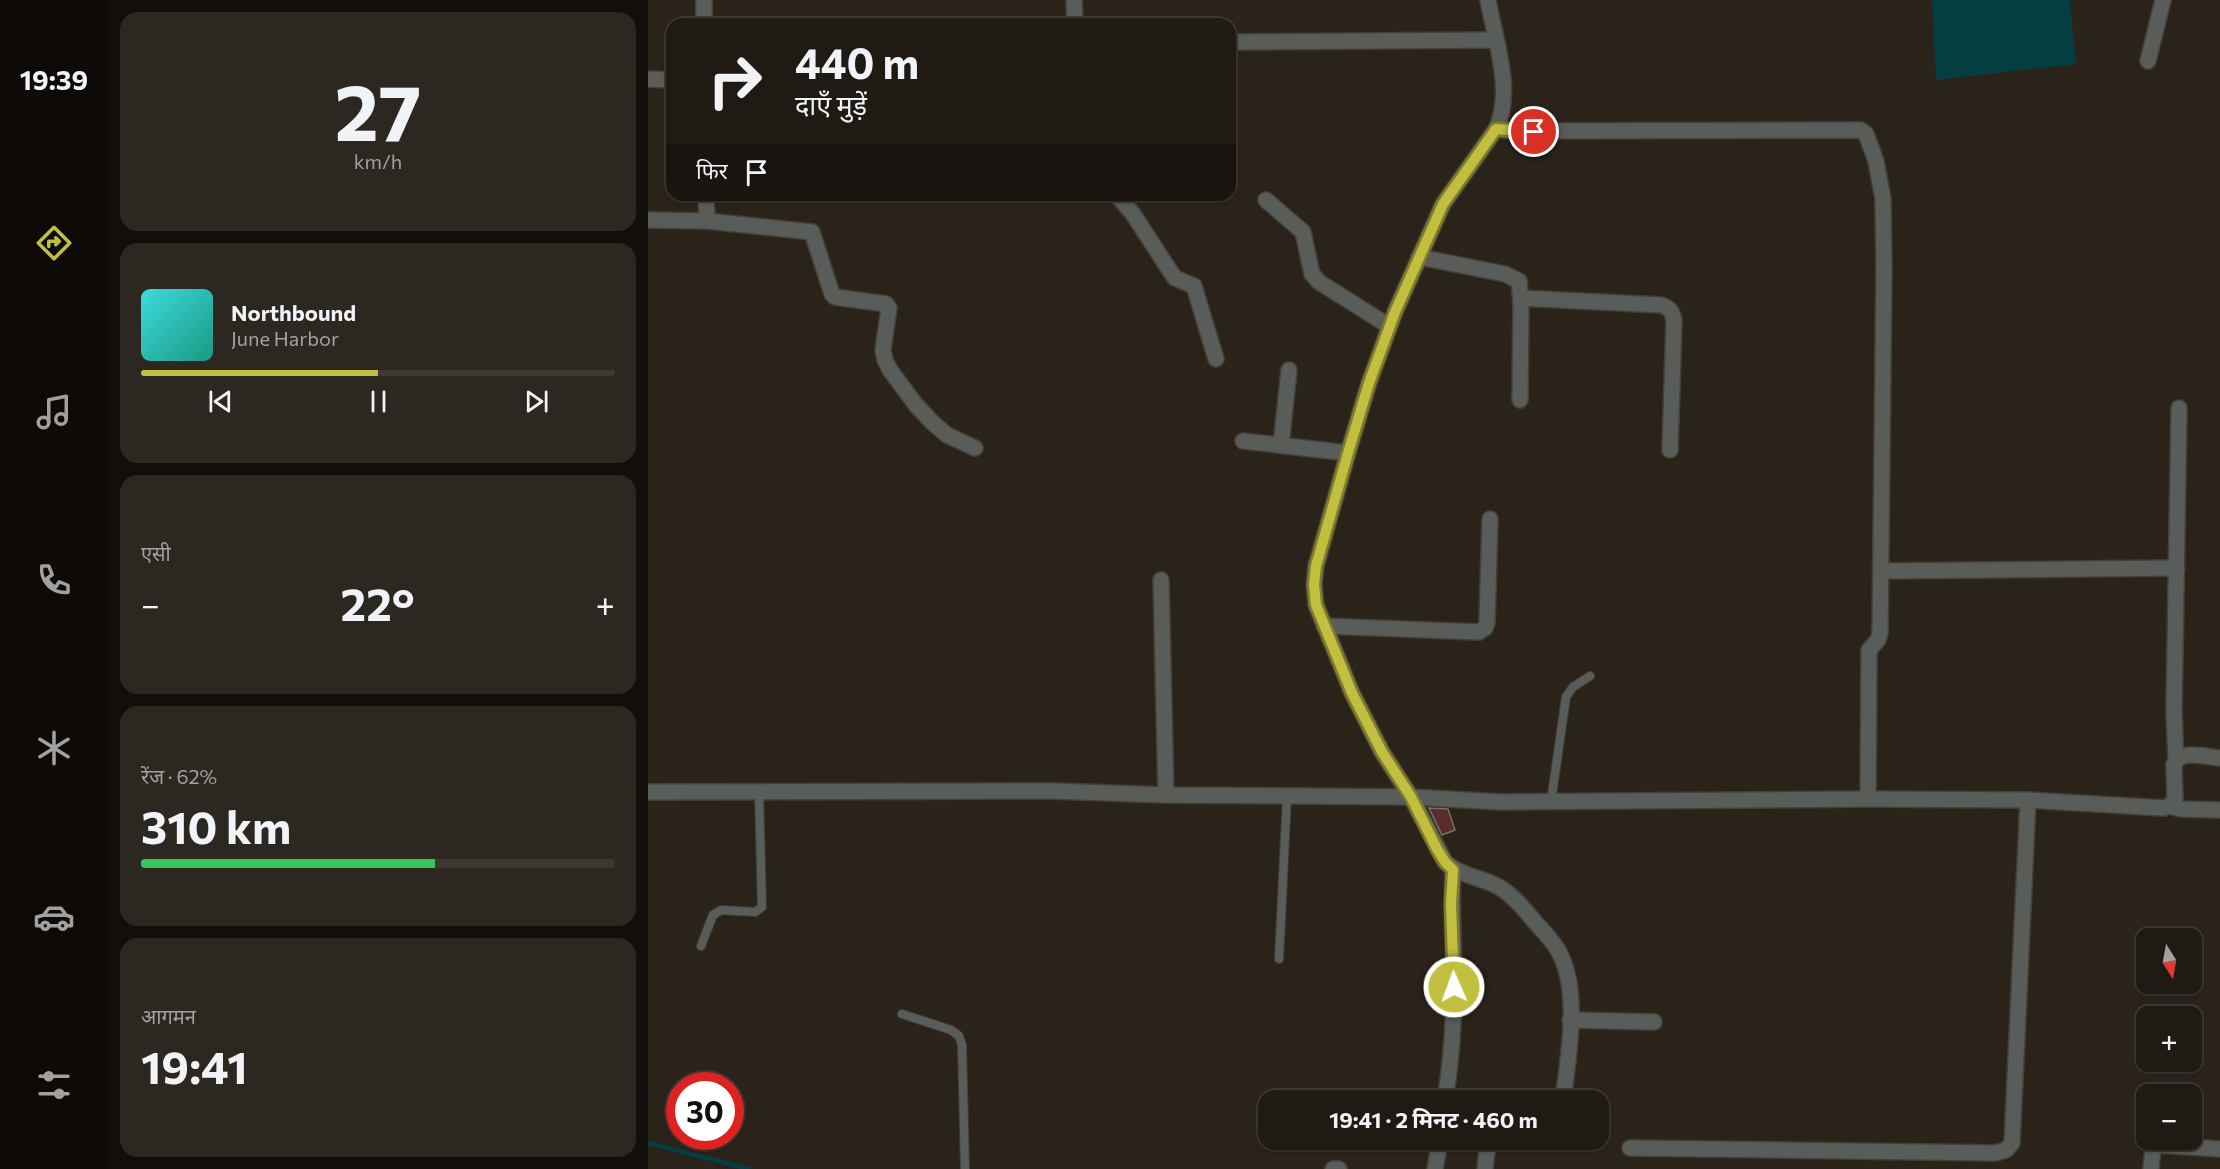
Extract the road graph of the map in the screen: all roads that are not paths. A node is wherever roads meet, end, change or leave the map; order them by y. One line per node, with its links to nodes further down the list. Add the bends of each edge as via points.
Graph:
1 (704, 0): 5 (street)
2 (1074, 0): 6 (street)
3 (1488, 0): 7 (street)
4 (2163, 0): 9 (street)
5 (704, 18)
6 (1075, 18)
7 (1495, 40): 8 (street); 12 (street, via 1502,66 1503,106)
8 (1236, 42)
9 (2148, 61)
10 (648, 80): 11 (street)
11 (666, 80)
12 (1496, 129): 18 (street, via 1443,204); 32 (street, via 1861,130 1866,134 1883,199)
13 (706, 201): 17 (street)
14 (1122, 201): 21 (street, via 1175,278 1194,286)
15 (1266, 201): 20 (street, via 1303,232 1312,274 1319,282)
16 (648, 220): 17 (street)
17 (707, 221): 27 (street, via 812,232 832,294 886,304 889,308 885,360 916,405 947,435)
18 (1419, 256): 19 (street, via 1515,278); 20 (street)
19 (1521, 298): 23 (street); 28 (street, via 1661,305 1672,311)
20 (1389, 327): 29 (street)
21 (1216, 359)
22 (1289, 370): 26 (street)
23 (1520, 400)
24 (2179, 408): 31 (street)
25 (1243, 441): 26 (street)
26 (1281, 445): 29 (street)
27 (975, 448)
28 (1670, 450)
29 (1348, 453): 34 (street, via 1316,566 1316,605)
30 (1490, 519): 34 (street, via 1487,623 1479,632)
31 (2177, 568): 32 (street); 37 (street)
32 (1881, 571): 43 (street, via 1880,637 1869,650)
33 (1161, 580): 40 (street)
34 (1324, 626): 42 (street, via 1352,693)
35 (1590, 676): 45 (lane, via 1566,697)
36 (2220, 758): 37 (street, via 2189,755)
37 (2176, 760): 46 (street, via 2175,799)
38 (648, 792): 39 (street)
39 (759, 792): 40 (street, via 1041,791); 49 (lane, via 762,907 755,912 717,911)
40 (1166, 795): 41 (street)
41 (1287, 796): 42 (street); 50 (lane)
42 (1411, 797): 45 (street); 48 (street, via 1437,849)
43 (1868, 799): 44 (street); 45 (street)
44 (2028, 800): 46 (street); 56 (street, via 2012,1143 2006,1150 1995,1153)
45 (1551, 802)
46 (2170, 806): 47 (street)
47 (2220, 810)
48 (1453, 870): 52 (street, via 1498,887 1520,903 1556,948 1568,978); 54 (street, via 1453,1018)
49 (700, 946)
50 (1279, 959)
51 (902, 1014): 60 (lane, via 959,1036)
52 (1570, 1020): 53 (street); 55 (street)
53 (1654, 1022)
54 (1446, 1090)
55 (1564, 1090)
56 (1630, 1149)
57 (2220, 1149): 65 (street, via 2158,1145 2153,1148)
58 (1438, 1150): 63 (street)
59 (1487, 1150): 64 (street)
60 (965, 1169)
61 (1333, 1169): 62 (street)
62 (1339, 1169)
63 (1435, 1169)
64 (1485, 1169)
65 (2151, 1169)

